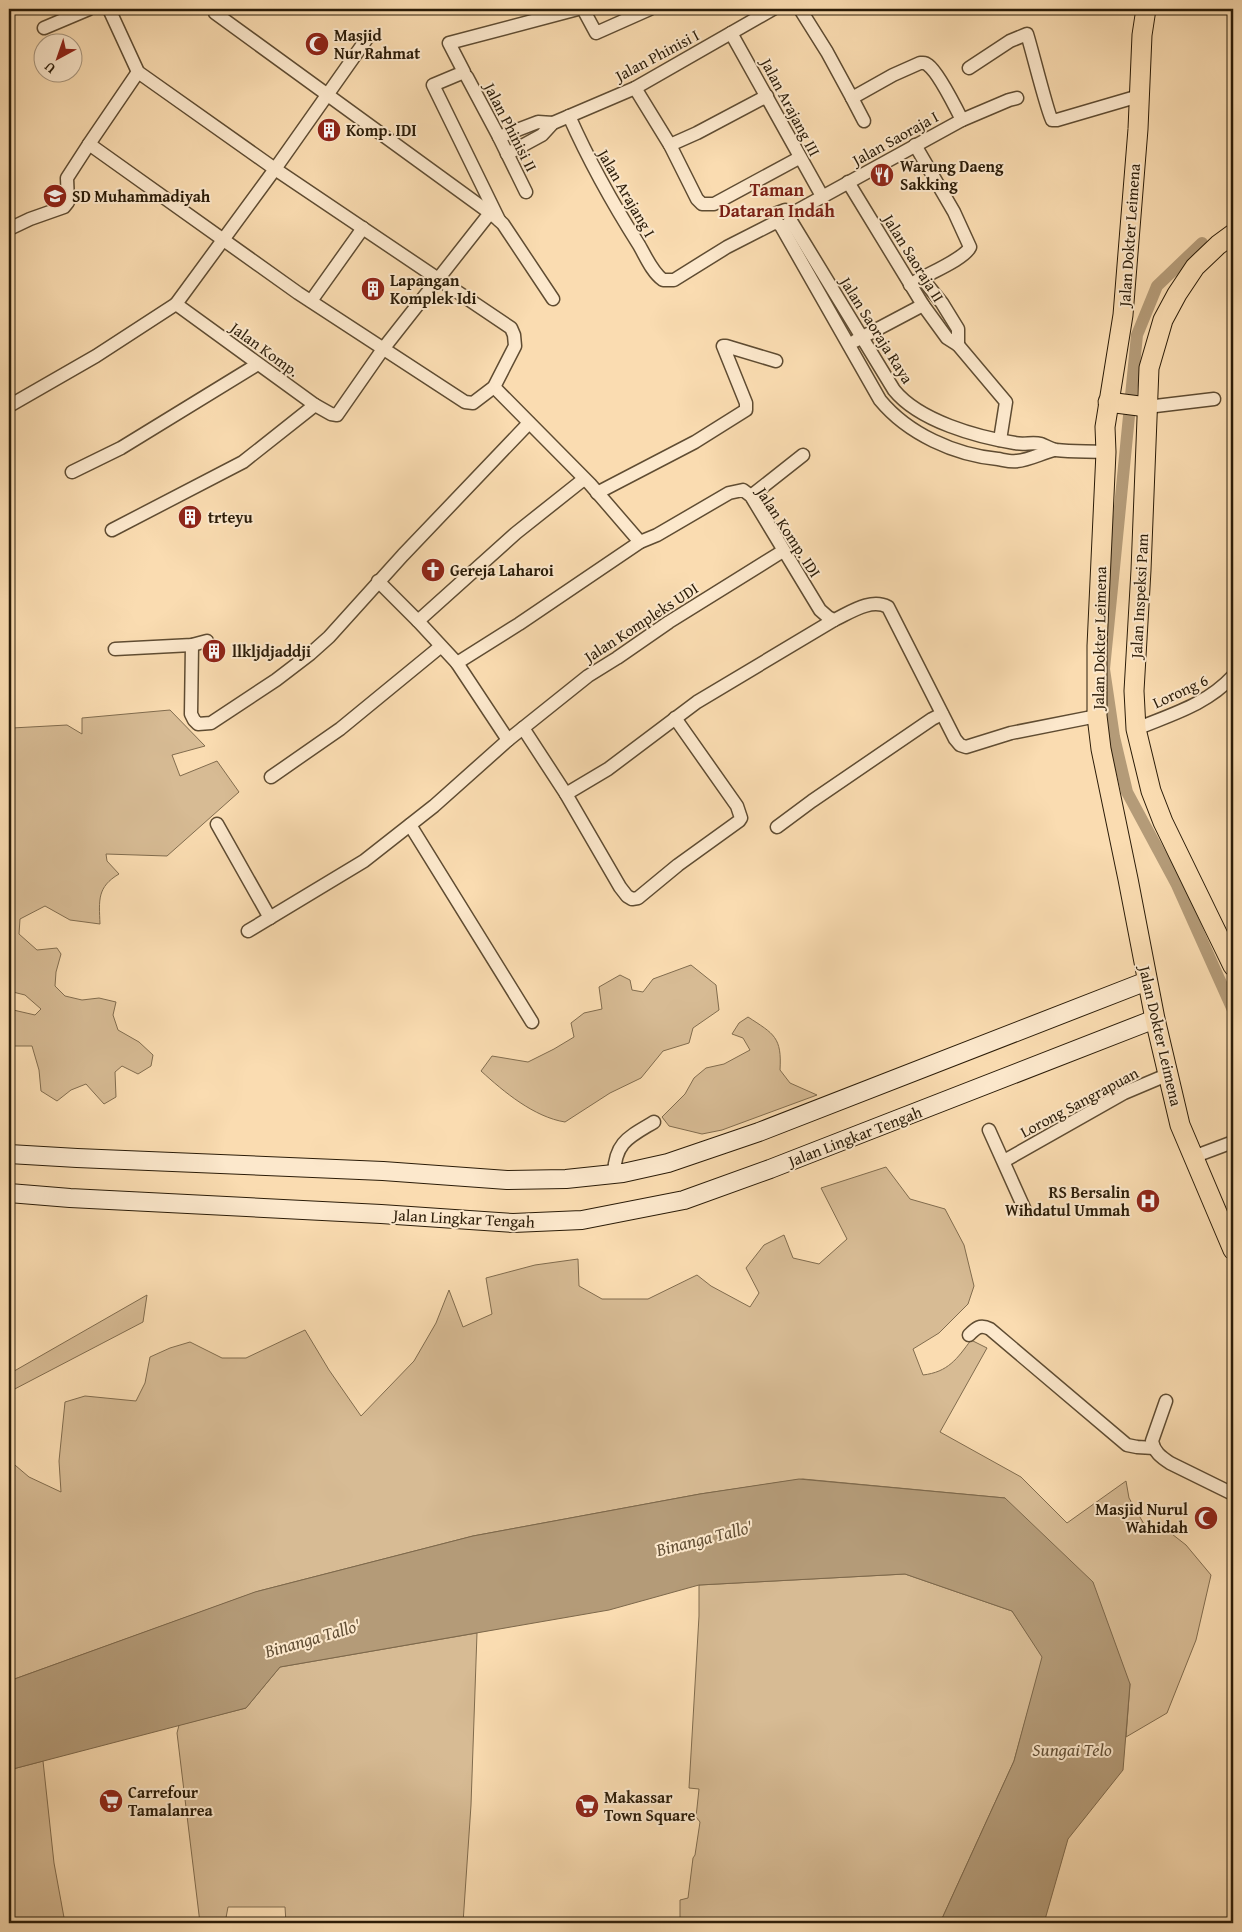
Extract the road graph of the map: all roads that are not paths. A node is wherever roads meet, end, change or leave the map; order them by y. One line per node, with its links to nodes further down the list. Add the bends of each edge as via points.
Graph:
1 (89, 9): 10 (street)
2 (109, 9): 14 (street)
3 (578, 9): 36 (street, via 449,43 464,72 433,86)
4 (583, 9): 5 (street, via 596,33)
5 (650, 9)
6 (773, 9): 11 (street, Jalan Phinisi I)
7 (800, 9): 20 (street)
8 (1146, 9): 19 (main road, Jalan Dokter Leimena)
9 (215, 13): 17 (street)
10 (44, 28)
11 (731, 33): 16 (street, Jalan Phinisi I); 18 (street, Jalan Arajang III)
12 (368, 37): 17 (street)
13 (970, 68): 19 (street, via 1010,41 1027,34 1052,120)
14 (138, 72): 27 (street); 32 (street)
15 (466, 78): 26 (street, Jalan Phinisi II)
16 (635, 88): 22 (street, Jalan Phinisi I); 28 (street)
17 (326, 94): 32 (street); 36 (street)
18 (766, 96): 28 (street); 31 (street, Jalan Arajang III)
19 (1139, 96): 59 (main road, Jalan Dokter Leimena, via 1123,315)
20 (852, 98): 23 (street, via 893,75 925,63 943,85); 24 (street)
21 (1017, 98): 23 (street, Jalan Saoraja I)
22 (568, 116): 25 (street, Jalan Phinisi I); 44 (street, Jalan Arajang I, via 635,240 656,274)
23 (962, 120): 29 (street, Jalan Saoraja I)
24 (864, 121)
25 (553, 123): 26 (street, Jalan Phinisi I, via 538,122); 30 (street, Jalan Phinisi I, via 542,135)
26 (499, 136): 30 (street, Jalan Phinisi II)
27 (89, 144): 39 (street, via 67,178 68,202 64,207); 41 (street)
28 (670, 145): 31 (street, via 697,199 706,205 728,197)
29 (915, 145): 33 (street, Jalan Saoraja I); 42 (street, via 954,212 970,247 964,255)
30 (507, 154): 34 (street, Jalan Phinisi II)
31 (799, 158): 35 (street, Jalan Arajang III)
32 (275, 168): 38 (street); 41 (street)
33 (848, 182): 35 (street, Jalan Saoraja I); 45 (street, Jalan Saoraja II)
34 (526, 192)
35 (822, 196): 37 (street, Jalan Saoraja I)
36 (494, 216): 43 (street, Jalan Komp.); 46 (street)
37 (785, 221): 44 (street, Jalan Saoraja I, via 727,247 674,280); 50 (street, Jalan Saoraja Raya); 51 (street, Jalan Saoraja Raya)
38 (363, 228): 43 (street); 47 (street)
39 (9, 229)
40 (1233, 234): 63 (main road, Jalan Inspeksi Pam, via 1195,267 1163,320 1149,368)
41 (222, 239): 47 (street); 48 (street)
42 (921, 276): 45 (street); 52 (street, Jalan Saoraja II, via 958,329)
43 (437, 278): 53 (street, Jalan Komp.); 56 (street, via 513,331 515,346)
44 (666, 281)
45 (910, 285): 49 (street, Jalan Saoraja II)
46 (553, 299)
47 (311, 301): 53 (street)
48 (176, 304): 55 (street, Jalan Komp.); 62 (street, via 96,356)
49 (923, 305): 50 (street); 52 (street, Jalan Saoraja II, via 948,338)
50 (863, 337): 51 (street); 57 (street, Jalan Saoraja Raya)
51 (849, 345): 61 (street, Jalan Saoraja Raya)
52 (958, 345): 65 (street, Jalan Saoraja II, via 1006,402)
53 (383, 349): 56 (street, via 468,403 475,402); 60 (street, Jalan Komp., via 337,415)
54 (776, 361): 71 (street, via 724,346 746,410 695,442)
55 (258, 364): 60 (street, Jalan Komp.); 69 (street, via 121,448)
56 (494, 387): 64 (street)
57 (898, 396): 61 (street); 65 (street, Jalan Saoraja Raya, via 919,412 960,431)
58 (1214, 400): 63 (street)
59 (1108, 402): 63 (main road); 67 (main road, Jalan Dokter Leimena)
60 (315, 405): 73 (street, via 243,462)
61 (884, 405): 66 (street, Jalan Saoraja Raya, via 918,432 956,451 1016,461)
62 (9, 406)
63 (1147, 407): 89 (main road, Jalan Inspeksi Pam, via 1134,691)
64 (529, 423): 70 (street); 76 (street)
65 (1000, 440): 66 (street, Jalan Saoraja Raya, via 1041,444)
66 (1054, 450): 67 (street, Jalan Saoraja Raya)
67 (1106, 452): 86 (main road, Jalan Dokter Leimena)
68 (803, 455): 72 (street)
69 (72, 472)
70 (584, 479): 71 (street); 78 (street, via 516,533)
71 (597, 493): 74 (street)
72 (751, 496): 74 (street, Jalan Komp. IDI, via 743,490 729,493); 75 (street, Jalan Komp. IDI)
73 (112, 530)
74 (640, 542): 83 (street, Jalan Komp. IDI)
75 (783, 551): 77 (street, Jalan Komp. IDI, via 820,610); 88 (street, Jalan Kompleks UDI, via 588,676)
76 (378, 582): 78 (street); 80 (street, via 310,654 211,723 198,724 191,714)
77 (834, 620): 85 (street, via 872,603 888,607); 87 (street)
78 (418, 621): 81 (street)
79 (207, 641): 80 (street)
80 (192, 645): 82 (street)
81 (440, 647): 83 (street); 91 (street, via 340,730)
82 (115, 649)
83 (457, 663): 90 (street)
84 (1233, 676): 89 (street, Lorong 6, via 1209,698)
85 (942, 714): 86 (street, via 955,739 966,746 1010,733); 95 (street)
86 (1097, 716): 99 (main road, Jalan Dokter Leimena)
87 (675, 718): 92 (street, via 608,769); 92 (street, via 737,806 740,818 638,898 627,896 620,887)
88 (523, 728): 90 (street, Jalan Kompleks UDI); 92 (street)
89 (1136, 729): 98 (main road, Jalan Inspeksi Pam, via 1151,791 1163,822)
90 (508, 740): 94 (street, Jalan Kompleks UDI)
91 (271, 777)
92 (566, 794)
93 (217, 824): 96 (street)
94 (410, 825): 96 (street, Jalan Kompleks UDI, via 364,861); 101 (street)
95 (777, 827)
96 (270, 918): 97 (street, Jalan Kompleks UDI)
97 (248, 931)
98 (1233, 966)
99 (1147, 981): 100 (main road, Jalan Dokter Leimena); 109 (main road, via 759,1132 668,1163)
100 (1155, 1019): 102 (main road, Jalan Dokter Leimena); 110 (main road, Jalan Lingkar Tengah, via 684,1200 582,1220 514,1223)
101 (532, 1022)
102 (1169, 1074): 107 (main road, Jalan Dokter Leimena, via 1180,1125); 108 (street, Lorong Sangrapuan, via 1124,1093)
103 (654, 1122): 109 (street, via 622,1144 616,1156)
104 (989, 1130): 108 (street)
105 (1233, 1142): 107 (street)
106 (9, 1154): 109 (main road, via 383,1171 507,1180)
107 (1193, 1157): 112 (main road, Jalan Dokter Leimena)
108 (1004, 1161): 111 (street)
109 (614, 1174)
110 (9, 1193)
111 (1025, 1210)
112 (1233, 1250)
113 (969, 1336): 115 (street, via 981,1326 990,1329 1127,1445)
114 (1166, 1401): 115 (street, via 1152,1441)
115 (1154, 1448): 116 (street, via 1170,1464)
116 (1233, 1494)

